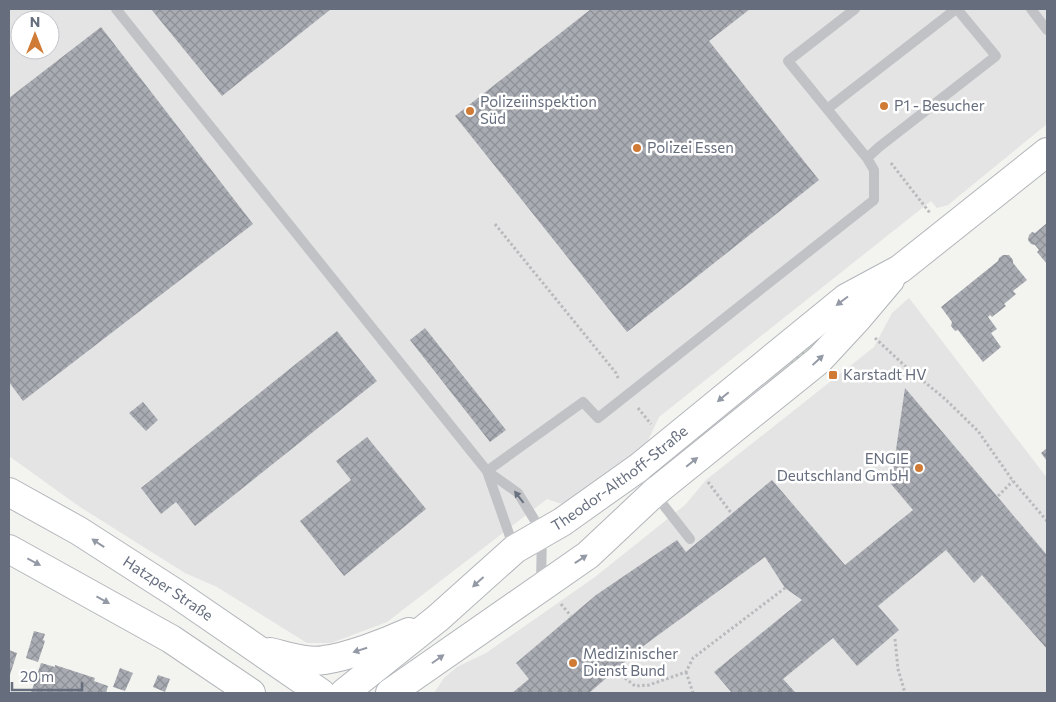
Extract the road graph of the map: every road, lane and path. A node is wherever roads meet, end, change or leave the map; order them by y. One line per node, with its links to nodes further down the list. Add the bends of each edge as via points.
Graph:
1 (116, 9): 18 (lane)
2 (855, 9): 6 (lane, via 788,61)
3 (956, 9): 6 (lane); 7 (lane, via 996,56)
4 (1031, 9): 5 (lane)
5 (1047, 30)
6 (827, 109): 9 (lane)
7 (879, 147): 9 (lane); 10 (path)
8 (1047, 152): 12 (street, Theodor-Althoff-Straße)
9 (867, 158): 14 (lane, via 874,170 874,200)
10 (919, 200)
11 (495, 224): 14 (path, via 616,373)
12 (900, 269): 13 (street, Theodor-Althoff-Straße); 17 (street, Theodor-Althoff-Straße, one-way to 17, via 846,298)
13 (857, 319): 16 (street, Theodor-Althoff-Straße, one-way to 13, via 819,360); 19 (path, via 978,431)
14 (628, 395): 15 (path); 18 (lane, via 598,418 583,402)
15 (648, 421)
16 (693, 461): 21 (street, Theodor-Althoff-Straße, one-way to 16); 23 (path)
17 (638, 468): 21 (lane); 25 (street, Theodor-Althoff-Straße, via 562,522)
18 (487, 471): 25 (lane, one-way to 18, via 518,493); 28 (lane)
19 (1013, 481): 22 (path); 24 (path)
20 (9, 492): 33 (street, Hatzper Straße, one-way to 20, via 79,531)
21 (654, 493): 26 (lane); 29 (street, Theodor-Althoff-Straße, one-way to 21, via 588,554)
22 (998, 496)
23 (732, 514)
24 (1047, 521)
25 (542, 532): 28 (street, Theodor-Althoff-Straße); 29 (lane)
26 (690, 539)
27 (9, 549): 37 (street, one-way to 37, via 171,639)
28 (515, 549): 31 (street, Theodor-Althoff-Straße, one-way to 31)
29 (541, 586): 36 (street, Theodor-Althoff-Straße, one-way to 29)
30 (786, 588): 34 (path, via 693,658)
31 (438, 618): 33 (street, one-way to 33, via 392,640 323,660); 39 (street, Theodor-Althoff-Straße)
32 (895, 639): 42 (path, via 898,669)
33 (255, 649): 38 (street, Hatzper Straße)
34 (686, 672): 35 (path, via 649,685 635,686); 41 (path)
35 (625, 678)
36 (414, 684): 40 (street, Theodor-Althoff-Straße)
37 (250, 693)
38 (321, 693)
39 (344, 693)
40 (390, 693)
41 (692, 693)
42 (905, 693)

